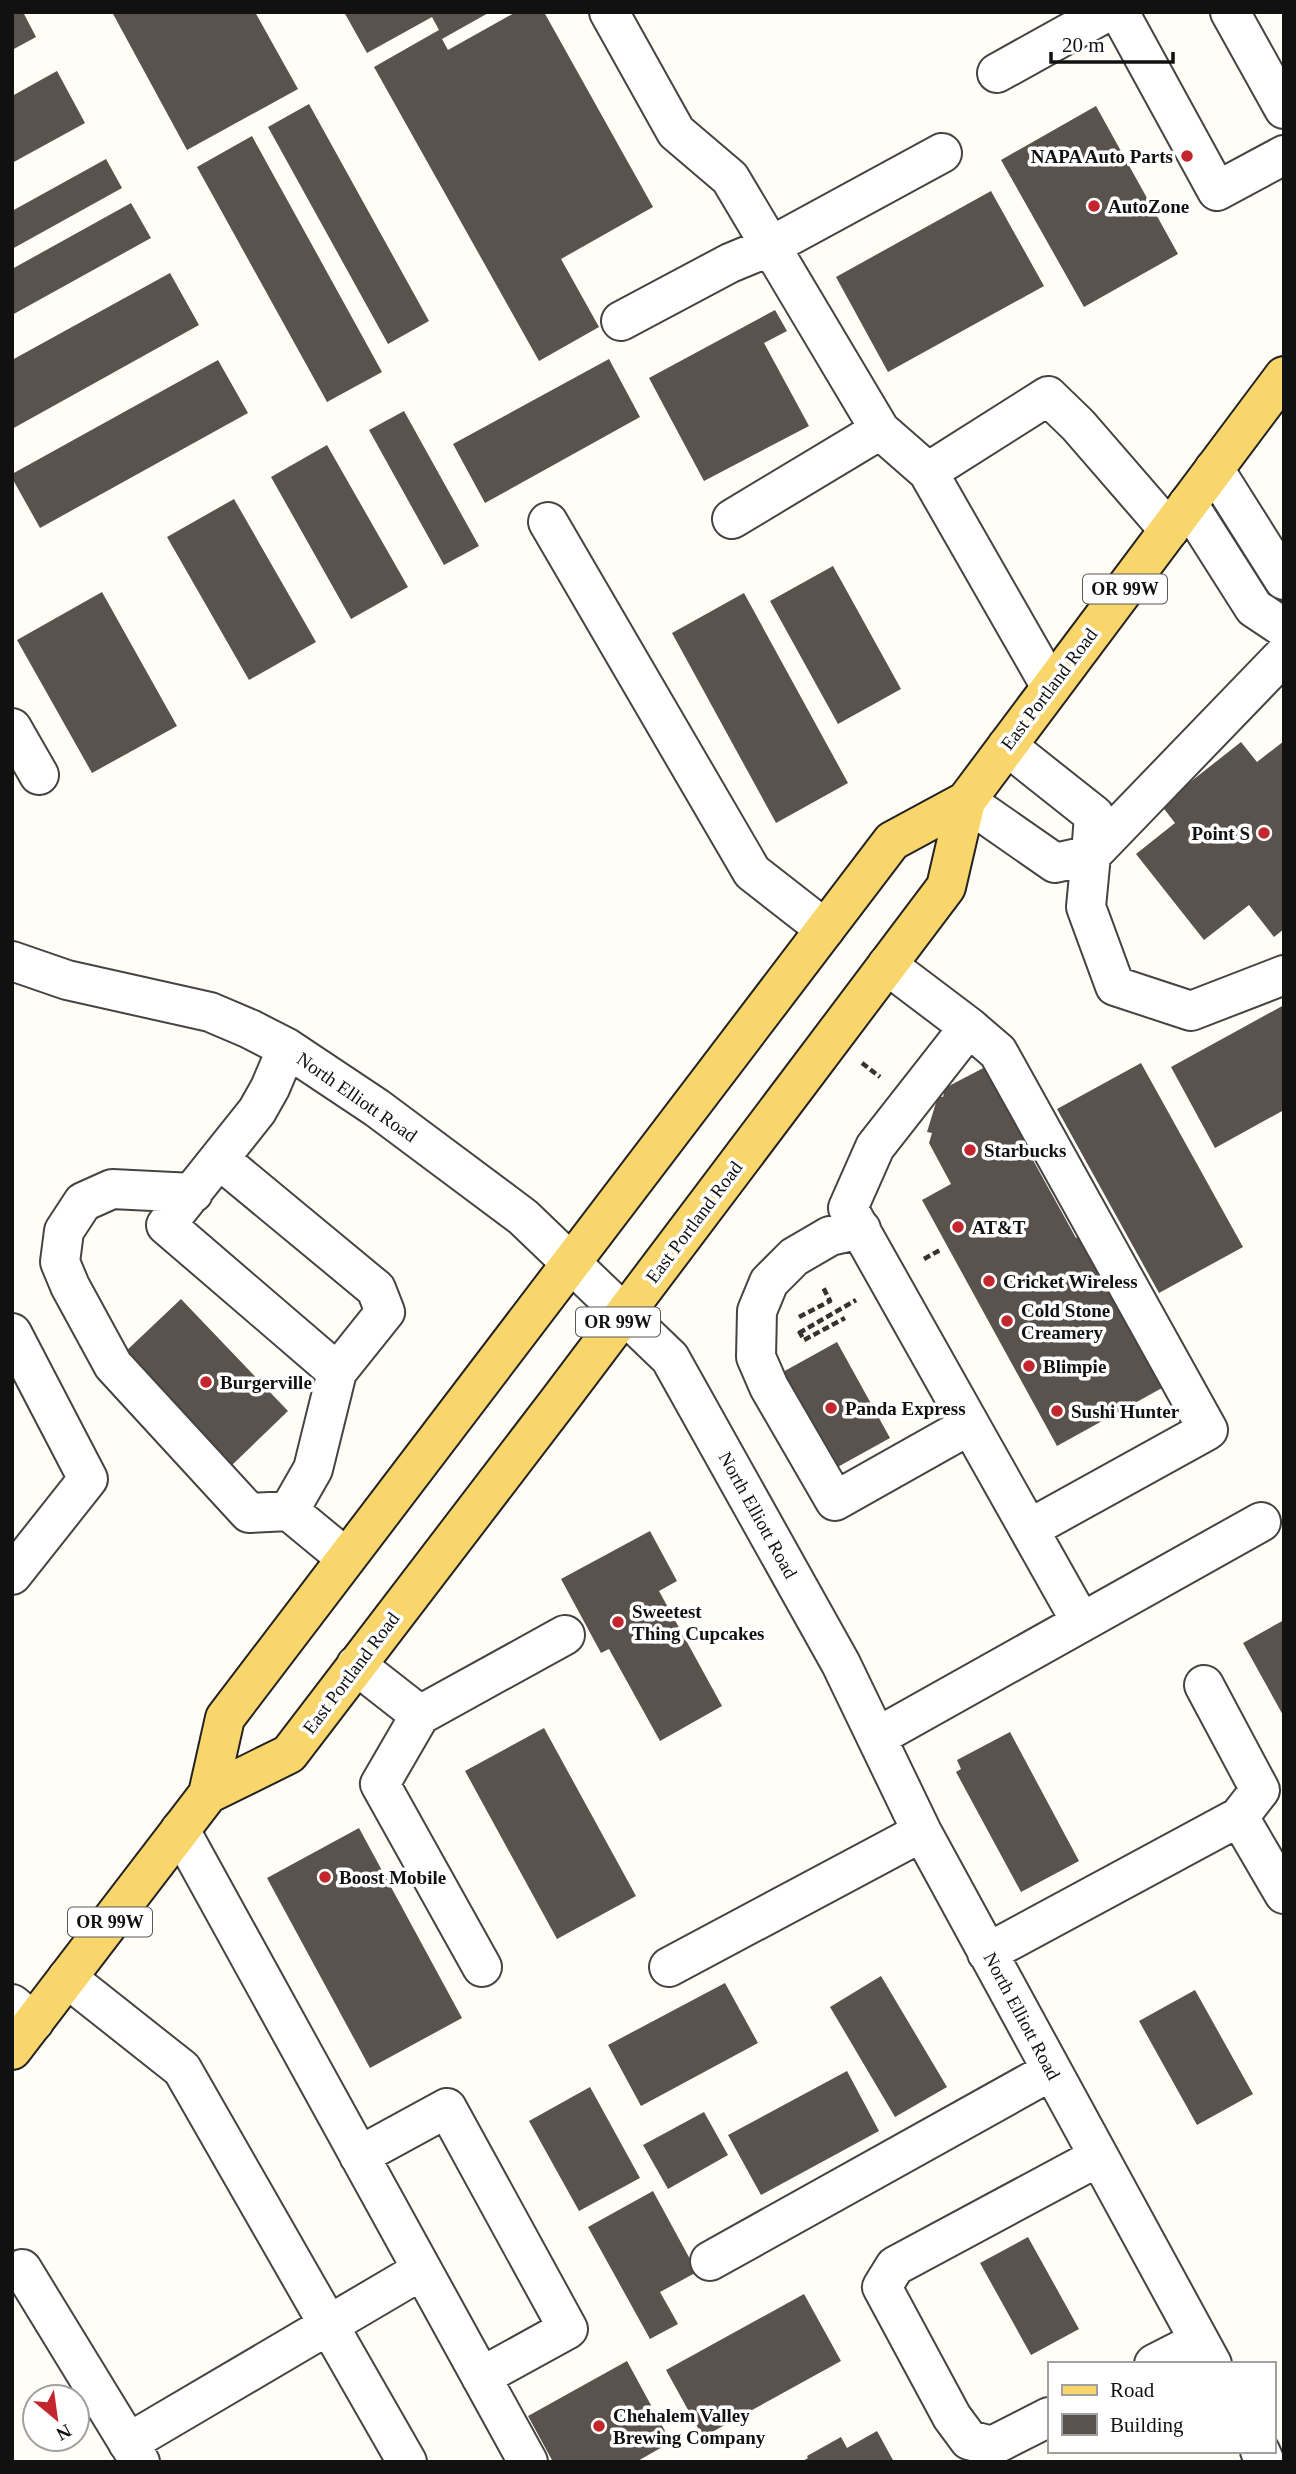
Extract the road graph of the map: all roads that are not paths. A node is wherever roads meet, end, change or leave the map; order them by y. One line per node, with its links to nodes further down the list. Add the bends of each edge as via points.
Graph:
1 (609, 12): 9 (street, via 676,132 730,178)
2 (1107, 12): 5 (street)
3 (1119, 12): 8 (street, via 1217,191)
4 (1230, 12): 6 (street)
5 (997, 73)
6 (1284, 109)
7 (942, 153): 9 (street)
8 (1284, 155)
9 (771, 246): 10 (street); 12 (street)
10 (621, 321)
11 (1281, 390): 13 (main road, East Portland Road / OR 99W)
12 (880, 430): 14 (street); 16 (street)
13 (1214, 469): 15 (main road, East Portland Road / OR 99W); 18 (street)
14 (928, 472): 15 (street, via 1048,396); 21 (street)
15 (1178, 517): 19 (street, via 1254,608); 21 (main road, East Portland Road / OR 99W)
16 (732, 519)
17 (548, 522): 27 (street, via 752,872)
18 (1284, 580)
19 (1284, 628)
20 (1284, 655): 26 (street)
21 (1051, 687): 23 (main road, East Portland Road / OR 99W)
22 (12, 729): 24 (street)
23 (1007, 746): 25 (main road, East Portland Road / OR 99W); 26 (street, via 1094,815)
24 (39, 775)
25 (965, 801): 26 (street, via 1055,863); 27 (main road, East Portland Road / OR 99W, via 892,841); 29 (main road, East Portland Road / OR 99W, via 946,887)
26 (1091, 855): 30 (street, via 1086,906 1115,986 1191,1011)
27 (825, 929): 36 (main road, East Portland Road / OR 99W)
28 (12, 961): 32 (street, North Elliott Road, via 67,980 210,1012)
29 (887, 965): 31 (street); 37 (main road, East Portland Road / OR 99W)
30 (1284, 975)
31 (969, 1027): 35 (street, via 875,1147 848,1208); 43 (street, via 998,1052 1208,1430)
32 (287, 1048): 33 (street, via 257,1111); 36 (street, North Elliott Road, via 377,1108 523,1217)
33 (219, 1159): 34 (street); 39 (street, via 376,1289 385,1312)
34 (193, 1193): 39 (street, via 166,1225); 41 (street, via 112,1189 83,1202 64,1231 60,1262 113,1365 248,1513)
35 (861, 1229): 40 (street); 40 (street, via 830,1236 794,1256 769,1282 757,1311 756,1357 769,1387 835,1501)
36 (572, 1264): 37 (street, North Elliott Road); 44 (main road, East Portland Road / OR 99W)
37 (624, 1314): 48 (main road, East Portland Road / OR 99W); 51 (street, North Elliott Road, via 670,1358)
38 (12, 1333): 45 (street, via 88,1479)
39 (337, 1371): 41 (street, via 313,1469)
40 (971, 1425): 43 (street)
41 (289, 1511): 44 (street)
42 (1261, 1522): 46 (street)
43 (1029, 1529): 46 (street)
44 (346, 1558): 52 (main road, East Portland Road / OR 99W, via 225,1718)
45 (12, 1575)
46 (1082, 1622): 51 (street)
47 (565, 1635): 50 (street)
48 (356, 1665): 50 (street); 52 (main road, East Portland Road / OR 99W, via 289,1754)
49 (1204, 1685): 53 (street, via 1260,1790)
50 (420, 1715): 58 (street, via 380,1784)
51 (877, 1737): 55 (street, North Elliott Road)
52 (208, 1794): 54 (main road, East Portland Road / OR 99W)
53 (1239, 1817): 56 (street); 57 (street)
54 (180, 1830): 60 (main road, East Portland Road / OR 99W); 63 (street)
55 (922, 1832): 57 (street, North Elliott Road); 59 (street)
56 (1284, 1894)
57 (988, 1953): 62 (street, North Elliott Road)
58 (482, 1967)
59 (669, 1967)
60 (67, 1978): 61 (main road, East Portland Road / OR 99W); 68 (street, via 182,2068)
61 (19, 2025)
62 (1051, 2071): 64 (street, North Elliott Road); 65 (street)
63 (359, 2156): 67 (street); 71 (street, via 447,2108 568,2329)
64 (1098, 2157): 69 (street, North Elliott Road); 72 (street, via 895,2266 882,2287 969,2440 992,2446)
65 (710, 2261)
66 (22, 2269): 73 (street)
67 (422, 2270): 68 (street); 71 (street)
68 (329, 2325): 73 (street); 74 (street)
69 (1206, 2353): 70 (street)
70 (1163, 2362)
71 (481, 2377): 75 (street)
72 (1048, 2418)
73 (134, 2452)
74 (407, 2462)
75 (528, 2462)

